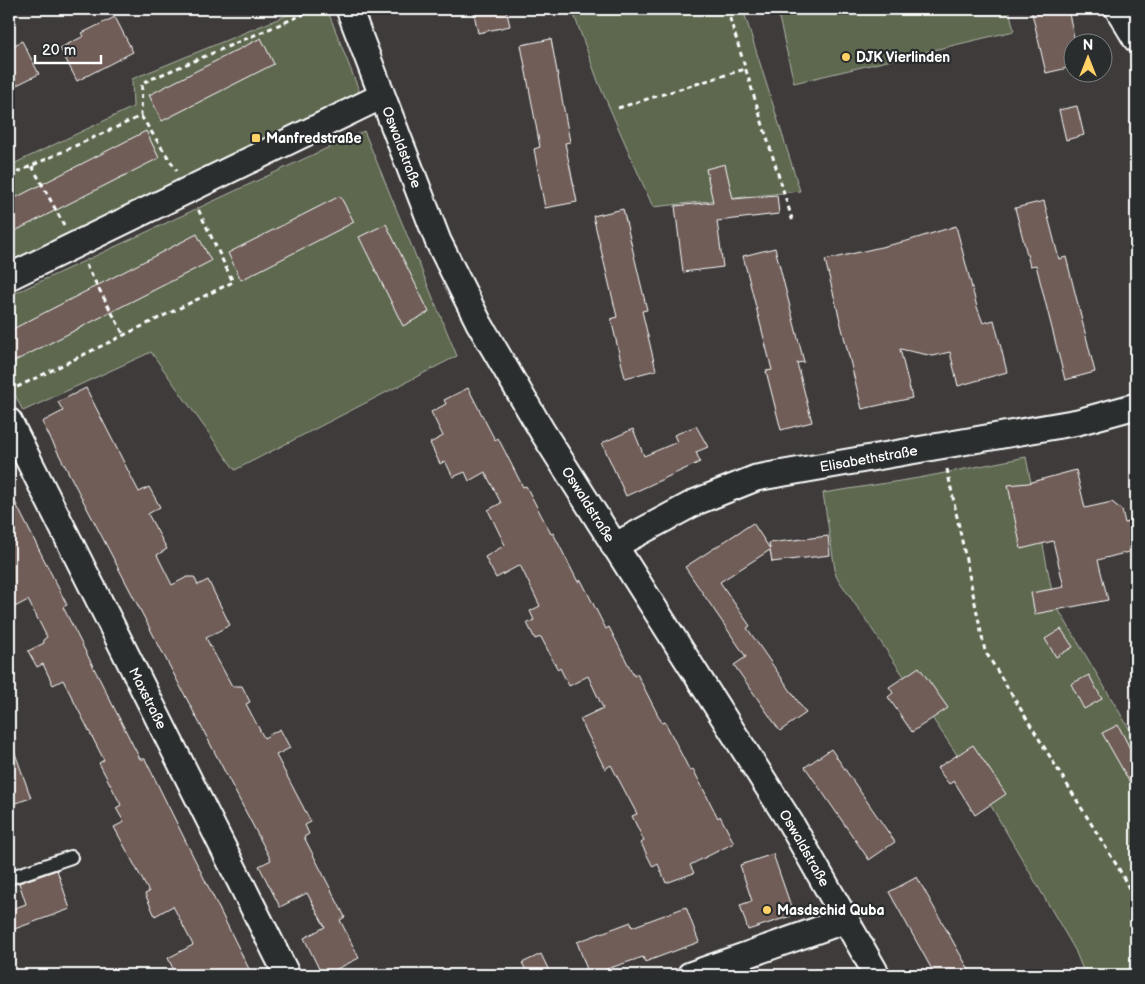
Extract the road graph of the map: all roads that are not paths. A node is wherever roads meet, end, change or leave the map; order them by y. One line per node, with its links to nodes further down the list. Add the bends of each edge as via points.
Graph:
1 (349, 9): 4 (street, Oswaldstraße)
2 (1118, 9): 3 (street)
3 (1136, 39)
4 (382, 96): 5 (street); 8 (street, Oswaldstraße, via 438,241 479,323)
5 (9, 278)
6 (1136, 406): 8 (street, Elisabethstraße, via 1078,422 756,478 696,502)
7 (9, 421): 12 (street, Maxstraße)
8 (614, 546): 11 (street, Oswaldstraße, via 790,822)
9 (71, 857): 10 (lane)
10 (9, 878)
11 (846, 920): 13 (street); 14 (street, Oswaldstraße)
12 (287, 975)
13 (690, 975)
14 (877, 975)

